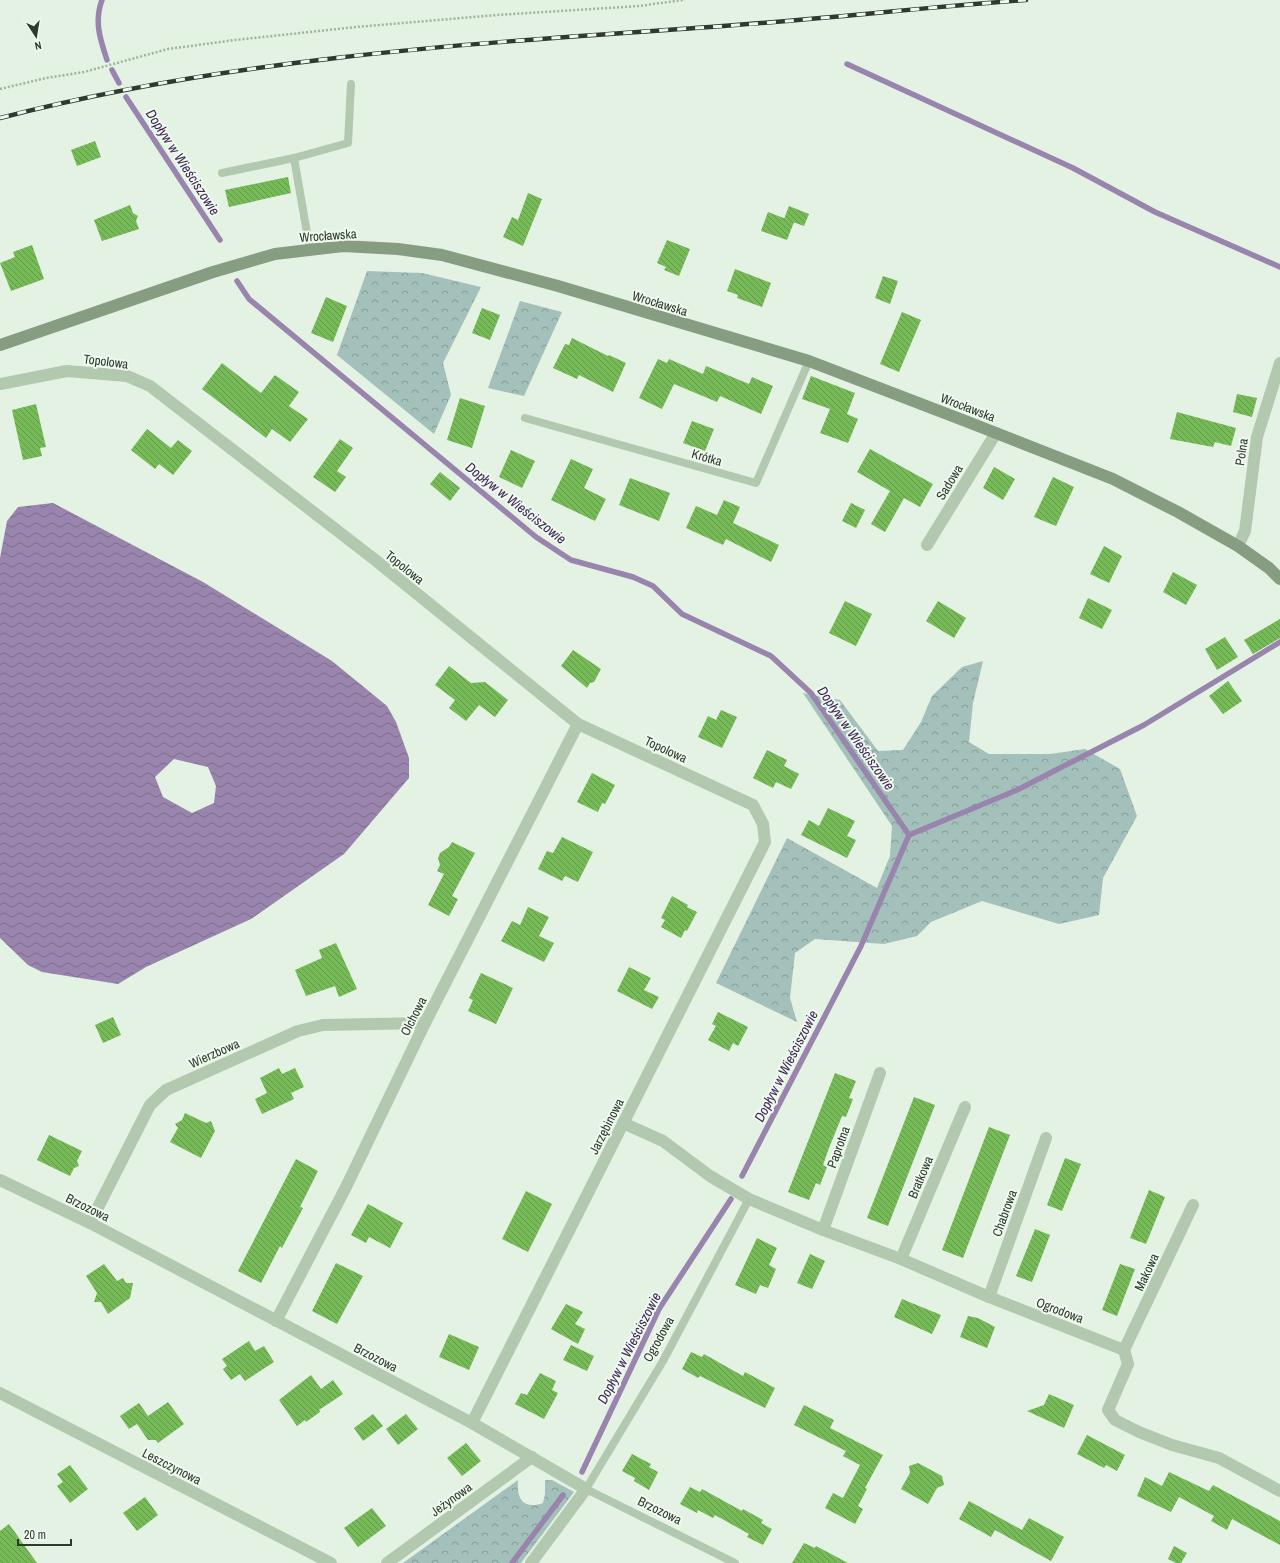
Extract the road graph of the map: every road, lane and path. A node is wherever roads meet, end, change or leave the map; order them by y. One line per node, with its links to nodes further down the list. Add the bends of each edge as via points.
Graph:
1 (683, 0): 3 (path, via 639,6 497,14 235,40 168,49 84,72)
2 (351, 84): 4 (lane, via 348,143)
3 (0, 89)
4 (294, 158): 5 (lane); 6 (lane)
5 (222, 173)
6 (310, 250): 7 (street, Wrocławska, via 275,254 238,264); 8 (street, Wrocławska, via 343,246 442,255 558,286)
7 (0, 345)
8 (809, 362): 11 (lane, Krótka, via 756,483); 12 (street, Wrocławska)
9 (1280, 363): 14 (street, Polna, via 1257,437 1245,531)
10 (0, 384): 16 (street, Topolowa, via 67,371 127,376 150,386 374,559)
11 (525, 418)
12 (996, 433): 13 (street, Sadowa); 14 (street, Wrocławska, via 1113,479)
13 (927, 545)
14 (1238, 546): 15 (street, Wrocławska)
15 (1280, 579)
16 (578, 724): 17 (street, Topolowa, via 753,805 763,824); 18 (street, Olchowa)
17 (765, 842): 21 (street, Jarzębinowa)
18 (425, 1023): 26 (street, Wierzbowa, via 323,1025 298,1031 166,1090 150,1105); 30 (street, Olchowa, via 346,1187)
19 (880, 1073): 27 (street, Paprotna)
20 (965, 1107): 28 (street, Bratkowa)
21 (623, 1123): 24 (street, Ogrodowa, via 663,1141 710,1176); 33 (street, Jarzębinowa)
22 (1046, 1138): 29 (street, Chabrowa)
23 (0, 1180): 26 (street, Brzozowa)
24 (749, 1199): 27 (street, Ogrodowa); 35 (lane, Ogrodowa, via 663,1361)
25 (1193, 1205): 31 (street, Makowa)
26 (90, 1224): 30 (street, Brzozowa)
27 (823, 1230): 28 (street, Ogrodowa)
28 (901, 1259): 29 (street, Ogrodowa)
29 (989, 1297): 31 (street, Ogrodowa)
30 (276, 1321): 33 (street, Brzozowa)
31 (1124, 1350): 36 (street, via 1128,1364 1108,1410 1116,1420 1172,1445 1219,1458)
32 (0, 1393): 37 (street, Leszczynowa)
33 (472, 1422): 34 (street, Brzozowa)
34 (532, 1457): 35 (street, Brzozowa); 38 (street, Jeżynowa)
35 (586, 1489): 39 (street); 40 (lane, Brzozowa)
36 (1280, 1491)
37 (331, 1563)
38 (387, 1563)
39 (531, 1563)
40 (735, 1563)

